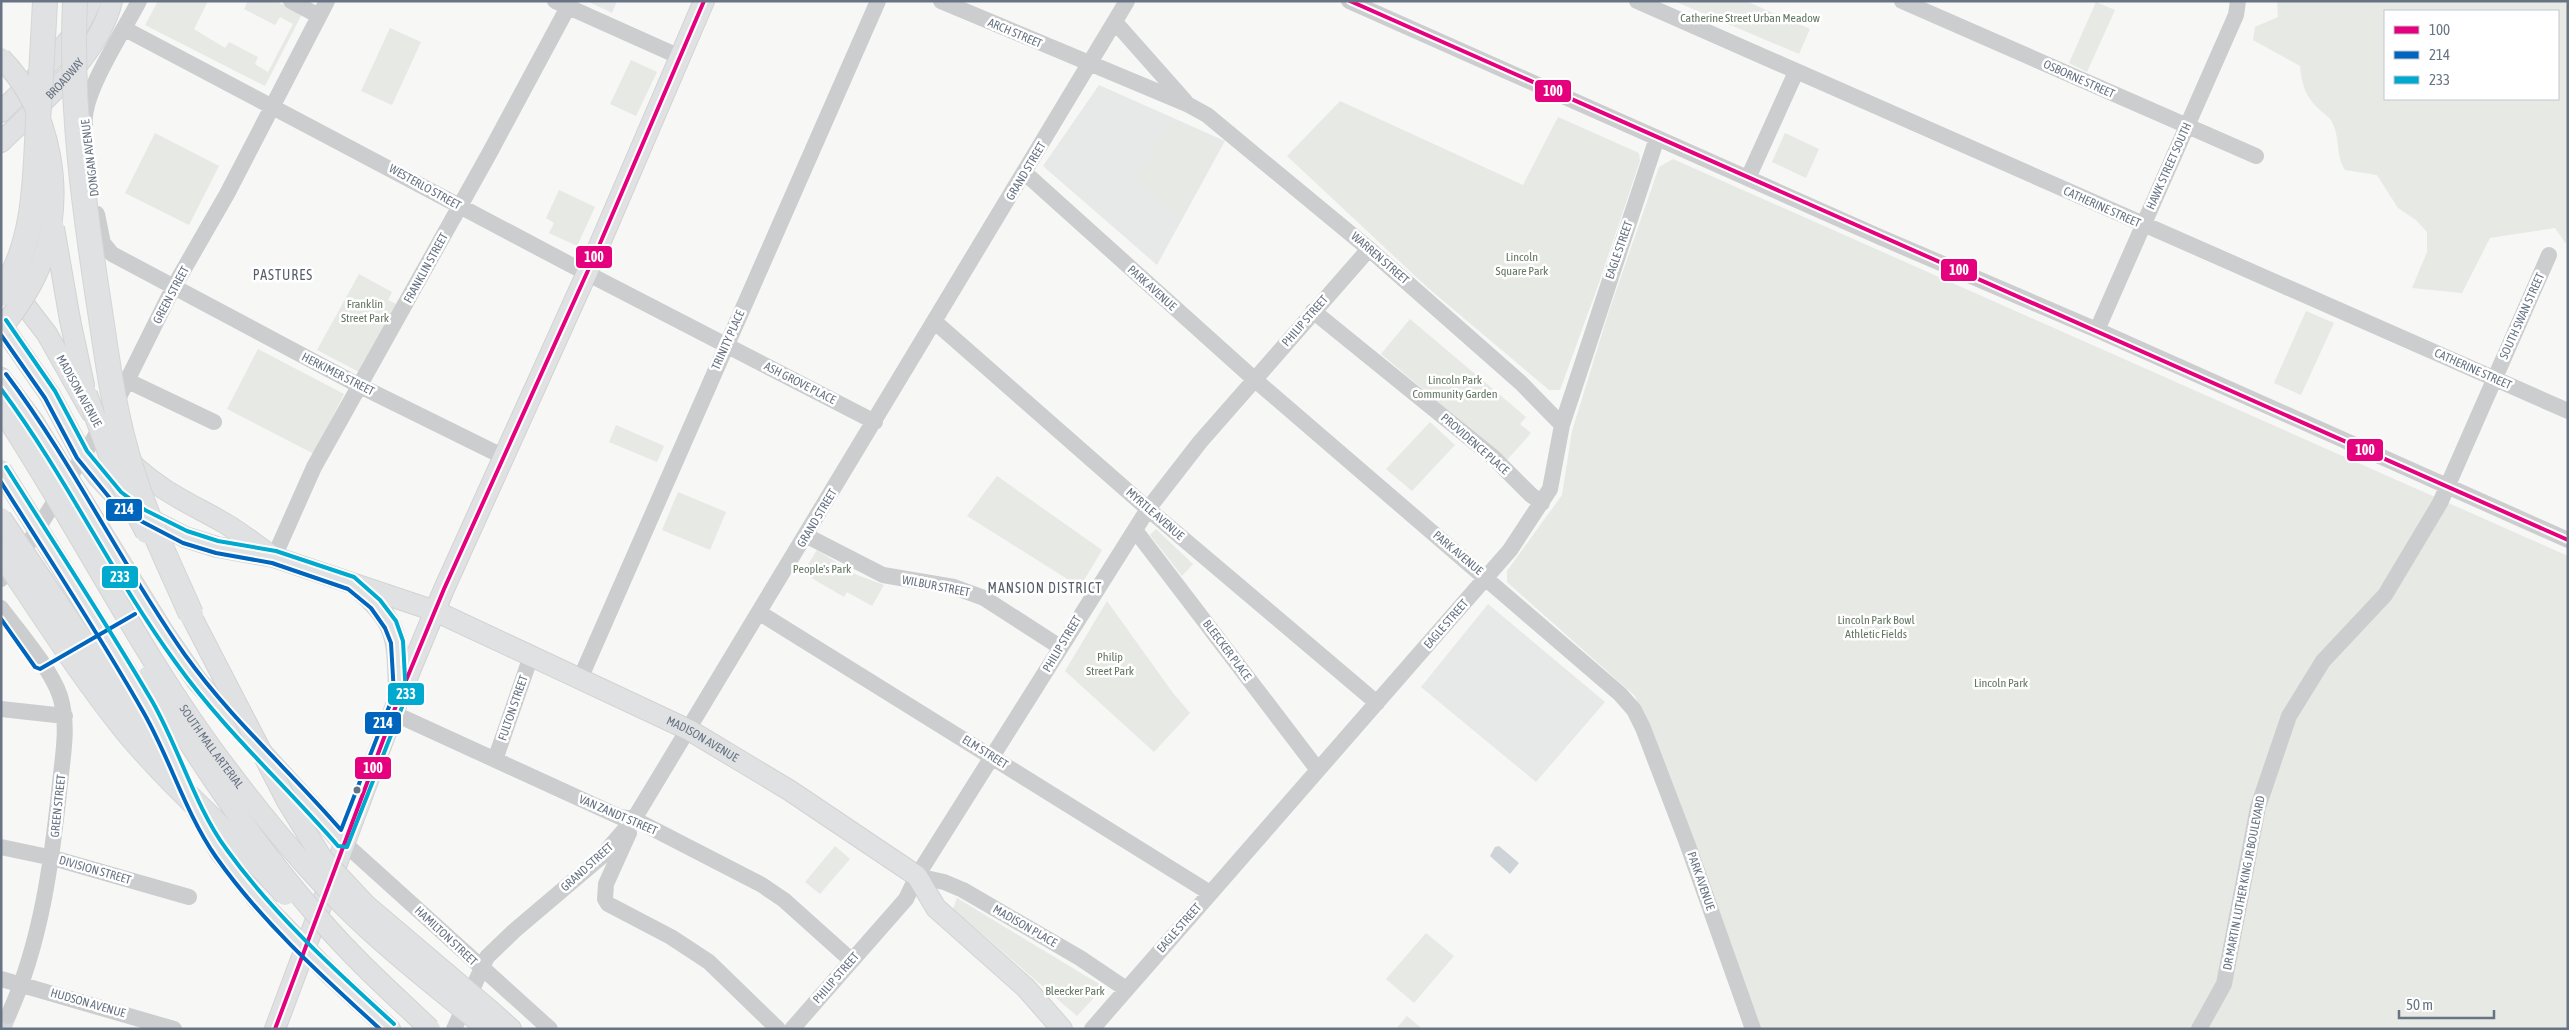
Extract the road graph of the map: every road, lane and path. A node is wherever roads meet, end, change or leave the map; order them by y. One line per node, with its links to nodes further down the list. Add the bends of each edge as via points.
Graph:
1 (45, 1): 41 (highway, bridge, via 36,170 30,220 18,264)
2 (75, 1): 78 (highway, bridge, via 73,64 77,130 91,258 109,375 132,471 153,530)
3 (92, 1): 27 (main road, BROADWAY, via 58,52)
4 (112, 1): 30 (main road, BROADWAY, via 102,26 76,66)
5 (139, 1): 19 (street, DONGAN AVENUE)
6 (291, 1): 17 (street)
7 (704, 1): 20 (main road)
8 (878, 1): 47 (street, TRINITY PLACE)
9 (941, 1): 16 (street, ARCH STREET)
10 (1127, 1): 18 (street, GRAND STREET)
11 (1637, 1): 23 (street, CATHERINE STREET)
12 (1902, 1): 28 (street, OSBORNE STREET)
13 (2238, 1): 28 (street, HAWK STREET SOUTH, via 2236,15)
14 (1359, 3): 29 (street)
15 (562, 4): 20 (street); 34 (street, FRANKLIN STREET)
16 (972, 7): 22 (street, ARCH STREET)
17 (323, 9): 26 (street, GREEN STREET)
18 (1115, 22): 22 (street, GRAND STREET); 25 (street, WARREN STREET)
19 (125, 29): 26 (street, WESTERLO STREET); 40 (street, DONGAN AVENUE, via 92,88 84,117 100,230 103,243 112,254)
20 (680, 57): 38 (main road)
21 (1, 58): 45 (main road, bridge, via 22,85 40,121 50,155 54,191 52,224 42,261 24,298)
22 (1090, 65): 25 (street, WARREN STREET); 32 (street, GRAND STREET)
23 (1796, 72): 33 (street); 35 (street, CATHERINE STREET)
24 (1, 77): 78 (main road, bridge, via 22,106 39,149 73,336 87,394 116,475)
25 (1188, 104): 36 (street, WARREN STREET, via 1232,134)
26 (273, 106): 34 (street, WESTERLO STREET); 40 (street, GREEN STREET)
27 (1, 112)
28 (2186, 127): 31 (street, OSBORNE STREET); 35 (street, HAWK STREET SOUTH)
29 (1657, 138): 33 (street); 57 (street, EAGLE STREET)
30 (1, 142)
31 (2256, 156)
32 (1025, 173): 43 (street, GRAND STREET); 50 (street, PARK AVENUE)
33 (1748, 178): 46 (street)
34 (460, 206): 38 (street, WESTERLO STREET); 52 (street, FRANKLIN STREET)
35 (2143, 225): 46 (street, HAWK STREET SOUTH); 49 (street, CATHERINE STREET)
36 (1369, 249): 42 (street, PHILIP STREET); 57 (street, WARREN STREET, via 1521,383)
37 (2549, 256): 49 (street, SOUTH SWAN STREET)
38 (587, 273): 47 (street, WESTERLO STREET); 61 (main road)
39 (1, 275): 58 (main road, MADISON AVENUE, via 47,334)
40 (173, 288): 51 (street, GREEN STREET); 52 (street, HERKIMER STREET)
41 (1, 294)
42 (1313, 311): 50 (street, PHILIP STREET); 64 (street, PROVIDENCE PLACE, via 1492,457)
43 (935, 322): 56 (street, GRAND STREET); 65 (street, MYRTLE AVENUE)
44 (1, 324): 60 (main road, MADISON AVENUE, via 50,395)
45 (1, 329)
46 (2097, 330): 63 (street)
47 (726, 345): 56 (street, ASH GROVE PLACE); 81 (street, TRINITY PLACE)
48 (1, 378): 91 (main road, bridge, via 33,421 197,682)
49 (2495, 379): 54 (street, CATHERINE STREET); 63 (street, SOUTH SWAN STREET)
50 (1254, 380): 65 (street, PHILIP STREET); 72 (street, PARK AVENUE)
51 (128, 381): 55 (street); 58 (street, GREEN STREET)
52 (358, 385): 61 (street, HERKIMER STREET); 71 (street, FRANKLIN STREET, via 316,463)
53 (1, 409): 105 (main road, SOUTH MALL ARTERIAL, bridge, via 171,688 248,796 310,870 368,929)
54 (2568, 411)
55 (214, 422)
56 (875, 422): 68 (street, GRAND STREET)
57 (1562, 425): 64 (street, EAGLE STREET, via 1550,489)
58 (99, 428): 60 (street, GREEN STREET); 71 (main road, MADISON AVENUE, via 121,454 151,481 188,505 220,520)
59 (1, 430): 110 (main road, SOUTH MALL ARTERIAL, bridge, via 168,710 228,802 318,917)
60 (82, 455): 71 (main road, MADISON AVENUE, via 117,497 166,528 217,547); 73 (street, GREEN STREET, via 20,557)
61 (504, 457): 76 (main road)
62 (1, 470): 98 (main road, bridge, via 147,705 204,826 236,875)
63 (2447, 486): 69 (street); 119 (street, DR MARTIN LUTHER KING JR BOULEVARD, via 2385,595 2324,661 2289,716 2258,806 2224,984)
64 (1542, 503): 72 (street, EAGLE STREET, via 1510,550)
65 (1148, 509): 67 (street, PHILIP STREET); 82 (street, MYRTLE AVENUE)
66 (1, 518): 93 (main road, bridge, via 141,726)
67 (1135, 530): 79 (street, PHILIP STREET); 89 (street, BLEECKER PLACE)
68 (807, 536): 77 (street, GRAND STREET); 79 (street, WILBUR STREET, via 883,576 954,587 984,598)
69 (2568, 540)
70 (1, 551): 93 (highway, bridge, via 83,673 129,733 173,782)
71 (274, 557): 74 (main road, MADISON AVENUE)
72 (1486, 577): 82 (street, EAGLE STREET); 118 (street, PARK AVENUE, via 1620,694 1634,710 1687,843)
73 (1, 579)
74 (352, 583): 76 (main road, MADISON AVENUE); 83 (main road, via 376,604 392,625 397,642)
75 (1, 608): 85 (street, GREEN STREET, via 52,679)
76 (435, 611): 80 (main road, MADISON AVENUE); 83 (main road)
77 (760, 613): 86 (street, GRAND STREET); 87 (street, ELM STREET)
78 (191, 614): 105 (main road, bridge, via 288,801 322,858)
79 (1060, 647): 87 (street, PHILIP STREET)
80 (531, 656): 81 (main road, MADISON AVENUE); 88 (street, FULTON STREET)
81 (580, 679): 86 (main road, MADISON AVENUE)
82 (1377, 703): 89 (street, EAGLE STREET)
83 (396, 704): 88 (street, VAN ZANDT STREET); 91 (main road)
84 (1, 709): 85 (street)
85 (65, 716): 94 (street, GREEN STREET)
86 (689, 730): 90 (street, GRAND STREET); 95 (main road, MADISON AVENUE, via 789,790)
87 (994, 757): 95 (street, PHILIP STREET); 96 (street, ELM STREET)
88 (495, 760): 90 (street, VAN ZANDT STREET, via 620,817)
89 (1318, 770): 96 (street, EAGLE STREET)
90 (634, 819): 99 (street, VAN ZANDT STREET, via 762,885 784,900); 100 (street, GRAND STREET, via 600,858 514,931 486,958); 114 (street, via 604,892 608,904 709,962)
91 (343, 842): 98 (main road); 100 (street, HAMILTON STREET)
92 (1, 847): 94 (street, DIVISION STREET)
93 (241, 848): 109 (main road, bridge, via 344,956)
94 (53, 858): 97 (street, DIVISION STREET); 102 (street, GREEN STREET)
95 (917, 876): 99 (street, PHILIP STREET, via 906,899); 103 (street, MADISON PLACE, via 963,890 1080,958); 116 (main road, MADISON AVENUE, via 936,908 1026,988)
96 (1210, 892): 103 (street, EAGLE STREET)
97 (189, 897)
98 (306, 949): 107 (main road); 108 (main road)
99 (852, 961): 115 (street, PHILIP STREET)
100 (481, 968): 111 (street, GRAND STREET); 113 (street, HAMILTON STREET)
101 (1, 979): 102 (street, HUDSON AVENUE)
102 (22, 984): 104 (street, GREEN STREET); 106 (street, HUDSON AVENUE)
103 (1126, 989): 117 (street, EAGLE STREET)
104 (8, 1016)
105 (488, 1023): 112 (main road)
106 (174, 1029)
107 (275, 1029)
108 (390, 1029)
109 (423, 1029)
110 (430, 1029)
111 (454, 1029)
112 (511, 1029)
113 (550, 1029)
114 (778, 1029)
115 (792, 1029)
116 (1062, 1029)
117 (1092, 1029)
118 (1753, 1029)
119 (2199, 1029)

